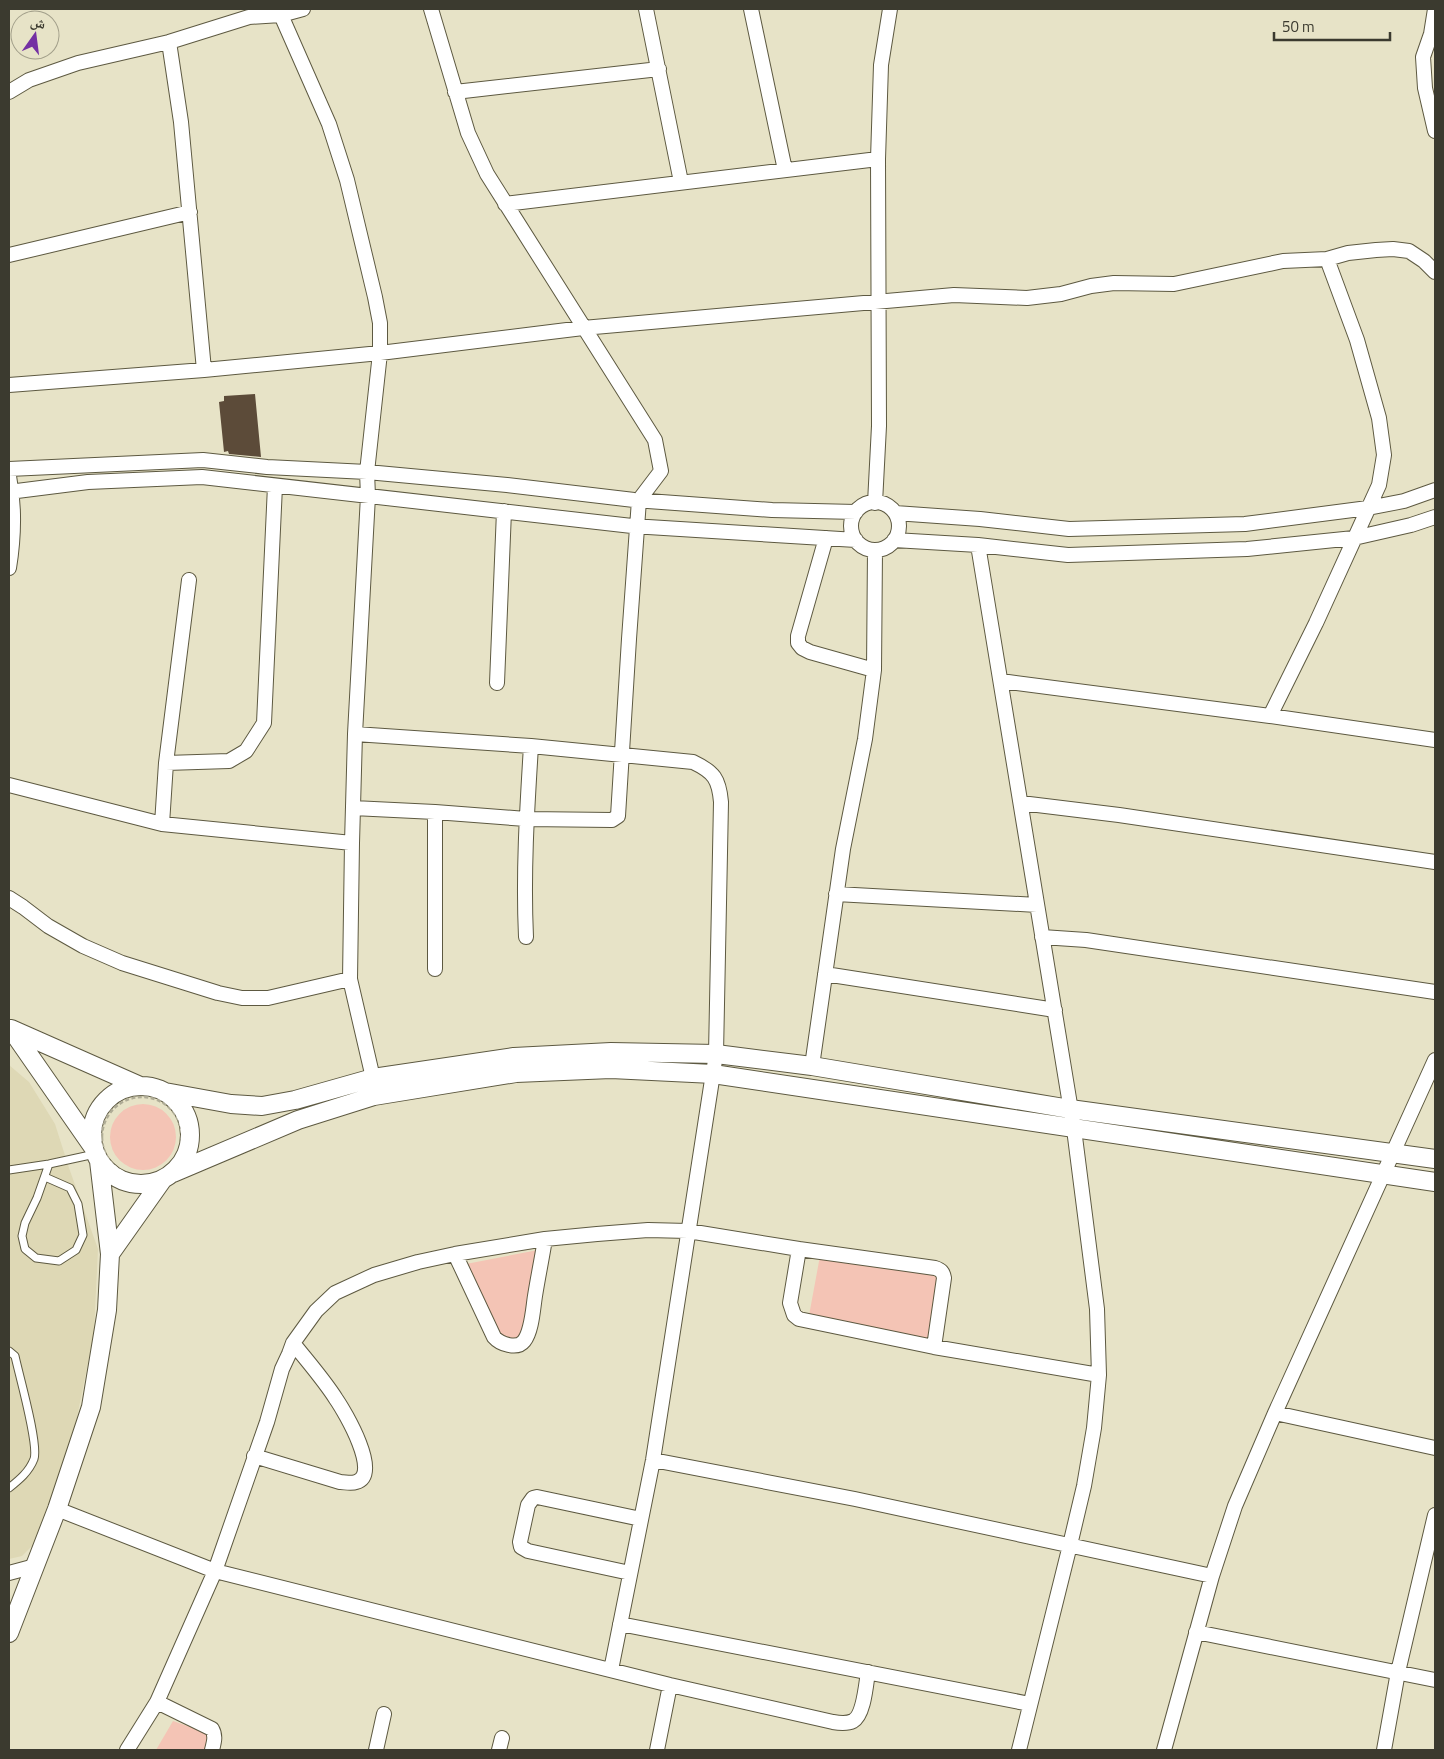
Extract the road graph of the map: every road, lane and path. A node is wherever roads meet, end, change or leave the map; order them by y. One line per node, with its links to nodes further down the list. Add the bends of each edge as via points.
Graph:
1 (304, 9): 8 (street)
2 (431, 9): 12 (street)
3 (646, 9): 10 (street)
4 (751, 9): 15 (street)
5 (890, 9): 14 (street, via 881,64)
6 (1435, 9): 13 (street, via 1423,57 1425,88)
7 (247, 13): 8 (street); 9 (street)
8 (281, 15): 24 (street, via 329,124 347,180 380,323)
9 (169, 42): 11 (street, via 78,62 30,80); 18 (street)
10 (659, 69): 12 (street); 16 (street)
11 (9, 92)
12 (454, 92): 17 (street, via 468,133)
13 (1435, 131)
14 (878, 159): 15 (street); 22 (street)
15 (785, 170): 16 (street)
16 (681, 182): 17 (street)
17 (505, 204): 23 (street)
18 (190, 212): 19 (street); 25 (street)
19 (9, 255)
20 (1327, 259): 21 (street, via 1348,253 1393,249 1409,251); 22 (street, via 1283,261 1174,284 1114,283 1027,298 954,295); 36 (street, via 1357,340 1379,418 1384,455 1379,485)
21 (1435, 272)
22 (877, 302): 23 (street); 35 (street, via 879,426)
23 (583, 328): 24 (street); 34 (street, via 655,440 660,471)
24 (380, 353): 25 (street); 28 (street)
25 (204, 370): 26 (street)
26 (9, 385)
27 (9, 469): 28 (street, via 203,460)
28 (367, 472): 33 (street); 34 (street)
29 (9, 476): 32 (street)
30 (275, 486): 32 (street, via 202,477 88,482); 33 (street); 58 (street, via 264,723 246,751 229,761)
31 (1435, 490): 36 (street, via 1404,501)
32 (10, 492): 48 (street, via 13,544)
33 (368, 496): 37 (street); 54 (street)
34 (639, 500): 38 (street, via 772,510); 41 (street)
35 (875, 502): 38 (street); 39 (street)
36 (1368, 508): 39 (street, via 1245,524 1069,529); 43 (street)
37 (504, 512): 41 (street); 52 (street)
38 (856, 512): 44 (street, via 851,526)
39 (895, 513): 45 (street, via 899,527)
40 (1435, 517): 43 (street)
41 (638, 526): 42 (street); 57 (street)
42 (826, 538): 44 (street); 50 (street, via 798,643 810,652)
43 (1354, 538): 46 (street, via 1247,549 1068,555); 53 (street)
44 (856, 540): 47 (street, via 867,549)
45 (894, 540): 46 (street); 47 (street, via 889,546)
46 (978, 544): 51 (street)
47 (875, 550): 50 (street)
48 (9, 568)
49 (189, 580): 58 (street)
50 (874, 670): 67 (street, via 865,739)
51 (1001, 680): 53 (street); 60 (street)
52 (497, 683)
53 (1270, 716): 55 (street)
54 (355, 734): 56 (street); 61 (street)
55 (1435, 740)
56 (531, 746): 57 (street); 63 (street)
57 (622, 755): 63 (street, via 616,819); 78 (street, via 693,762 714,775 719,787)
58 (166, 763): 64 (street)
59 (9, 785): 64 (street)
60 (1021, 803): 66 (street); 69 (street)
61 (354, 808): 62 (street); 65 (street)
62 (435, 812): 63 (street); 72 (street)
63 (526, 819): 70 (street)
64 (162, 824): 65 (street)
65 (352, 843): 74 (street)
66 (1435, 862)
67 (836, 894): 69 (street); 73 (street)
68 (9, 898): 74 (street, via 83,946 218,993 242,998 268,998)
69 (1037, 906): 71 (street)
70 (526, 937)
71 (1042, 937): 75 (street, via 1086,940); 76 (street)
72 (435, 969)
73 (825, 974): 76 (street); 80 (street)
74 (350, 979): 83 (street)
75 (1435, 992)
76 (1055, 1010): 85 (street)
77 (10, 1028): 82 (street); 89 (street)
78 (716, 1054): 80 (street); 81 (street); 83 (street, via 610,1052 514,1057)
79 (1435, 1060): 88 (street)
80 (812, 1066): 85 (street)
81 (713, 1074): 83 (street, via 611,1068 516,1073); 87 (street); 97 (street)
82 (140, 1086): 84 (street); 89 (street, via 123,1089 108,1098 97,1113 92,1130)
83 (374, 1087): 84 (street, via 262,1106); 94 (street)
84 (165, 1092): 94 (street, via 184,1111 190,1137 182,1163)
85 (1070, 1109): 87 (street); 88 (street)
86 (110, 1111): 86 (path, via 138,1097 154,1099 168,1106 178,1118 182,1134 181,1150 173,1163 161,1174 146,1178 130,1176 116,1169 106,1157 101,1141)
87 (1074, 1129): 93 (street); 105 (street, via 1097,1309)
88 (1392, 1152): 90 (street); 93 (street)
89 (96, 1154): 91 (lane); 94 (street, via 107,1170 127,1182 152,1183); 100 (street)
90 (1435, 1159)
91 (49, 1164): 92 (lane); 95 (lane)
92 (9, 1170)
93 (1383, 1174): 96 (street); 106 (street)
94 (168, 1176): 100 (street)
95 (45, 1177): 95 (lane, via 22,1236 25,1249 36,1258 59,1261 76,1250 83,1235 78,1204 70,1188)
96 (1435, 1182)
97 (688, 1231): 98 (street, via 648,1230); 99 (street); 109 (street)
98 (545, 1239): 101 (street); 101 (street, via 531,1321 520,1345 498,1342 494,1337)
99 (799, 1249): 103 (street, via 790,1303 799,1319); 103 (street, via 940,1270 944,1278)
100 (110, 1254): 111 (street, via 107,1310 91,1407)
101 (454, 1254): 102 (street, via 374,1275 334,1293 316,1311)
102 (293, 1344): 108 (street); 108 (street, via 336,1399 359,1442 365,1471 357,1482 340,1482)
103 (934, 1347): 105 (street)
104 (9, 1351): 110 (lane, via 14,1356 32,1426 34,1458 22,1478)
105 (1099, 1375): 114 (street, via 1094,1428)
106 (1275, 1413): 107 (street); 119 (street, via 1235,1506)
107 (1435, 1448)
108 (254, 1456): 116 (street)
109 (653, 1460): 113 (street); 114 (street)
110 (9, 1488)
111 (57, 1509): 115 (street); 116 (street)
112 (1435, 1515): 125 (street)
113 (641, 1519): 118 (street); 118 (street, via 537,1497 528,1505 520,1542 520,1547 528,1551)
114 (1070, 1544): 119 (street); 129 (street)
115 (35, 1566): 117 (street); 122 (street)
116 (215, 1571): 123 (street); 128 (street)
117 (9, 1573)
118 (630, 1573): 120 (street)
119 (1212, 1576): 121 (street)
120 (620, 1624): 123 (street); 124 (street)
121 (1196, 1632): 125 (street); 136 (street)
122 (9, 1633)
123 (611, 1670): 127 (street)
124 (868, 1672): 127 (street, via 859,1715 853,1721 843,1723); 129 (street)
125 (1398, 1672): 126 (street); 137 (street)
126 (1435, 1680)
127 (670, 1685): 134 (street)
128 (157, 1702): 131 (street); 132 (street, via 212,1729 215,1739)
129 (1030, 1704): 135 (street)
130 (384, 1714): 133 (street)
131 (126, 1750)
132 (212, 1750)
133 (376, 1750)
134 (657, 1750)
135 (1018, 1750)
136 (1165, 1750)
137 (1384, 1750)

